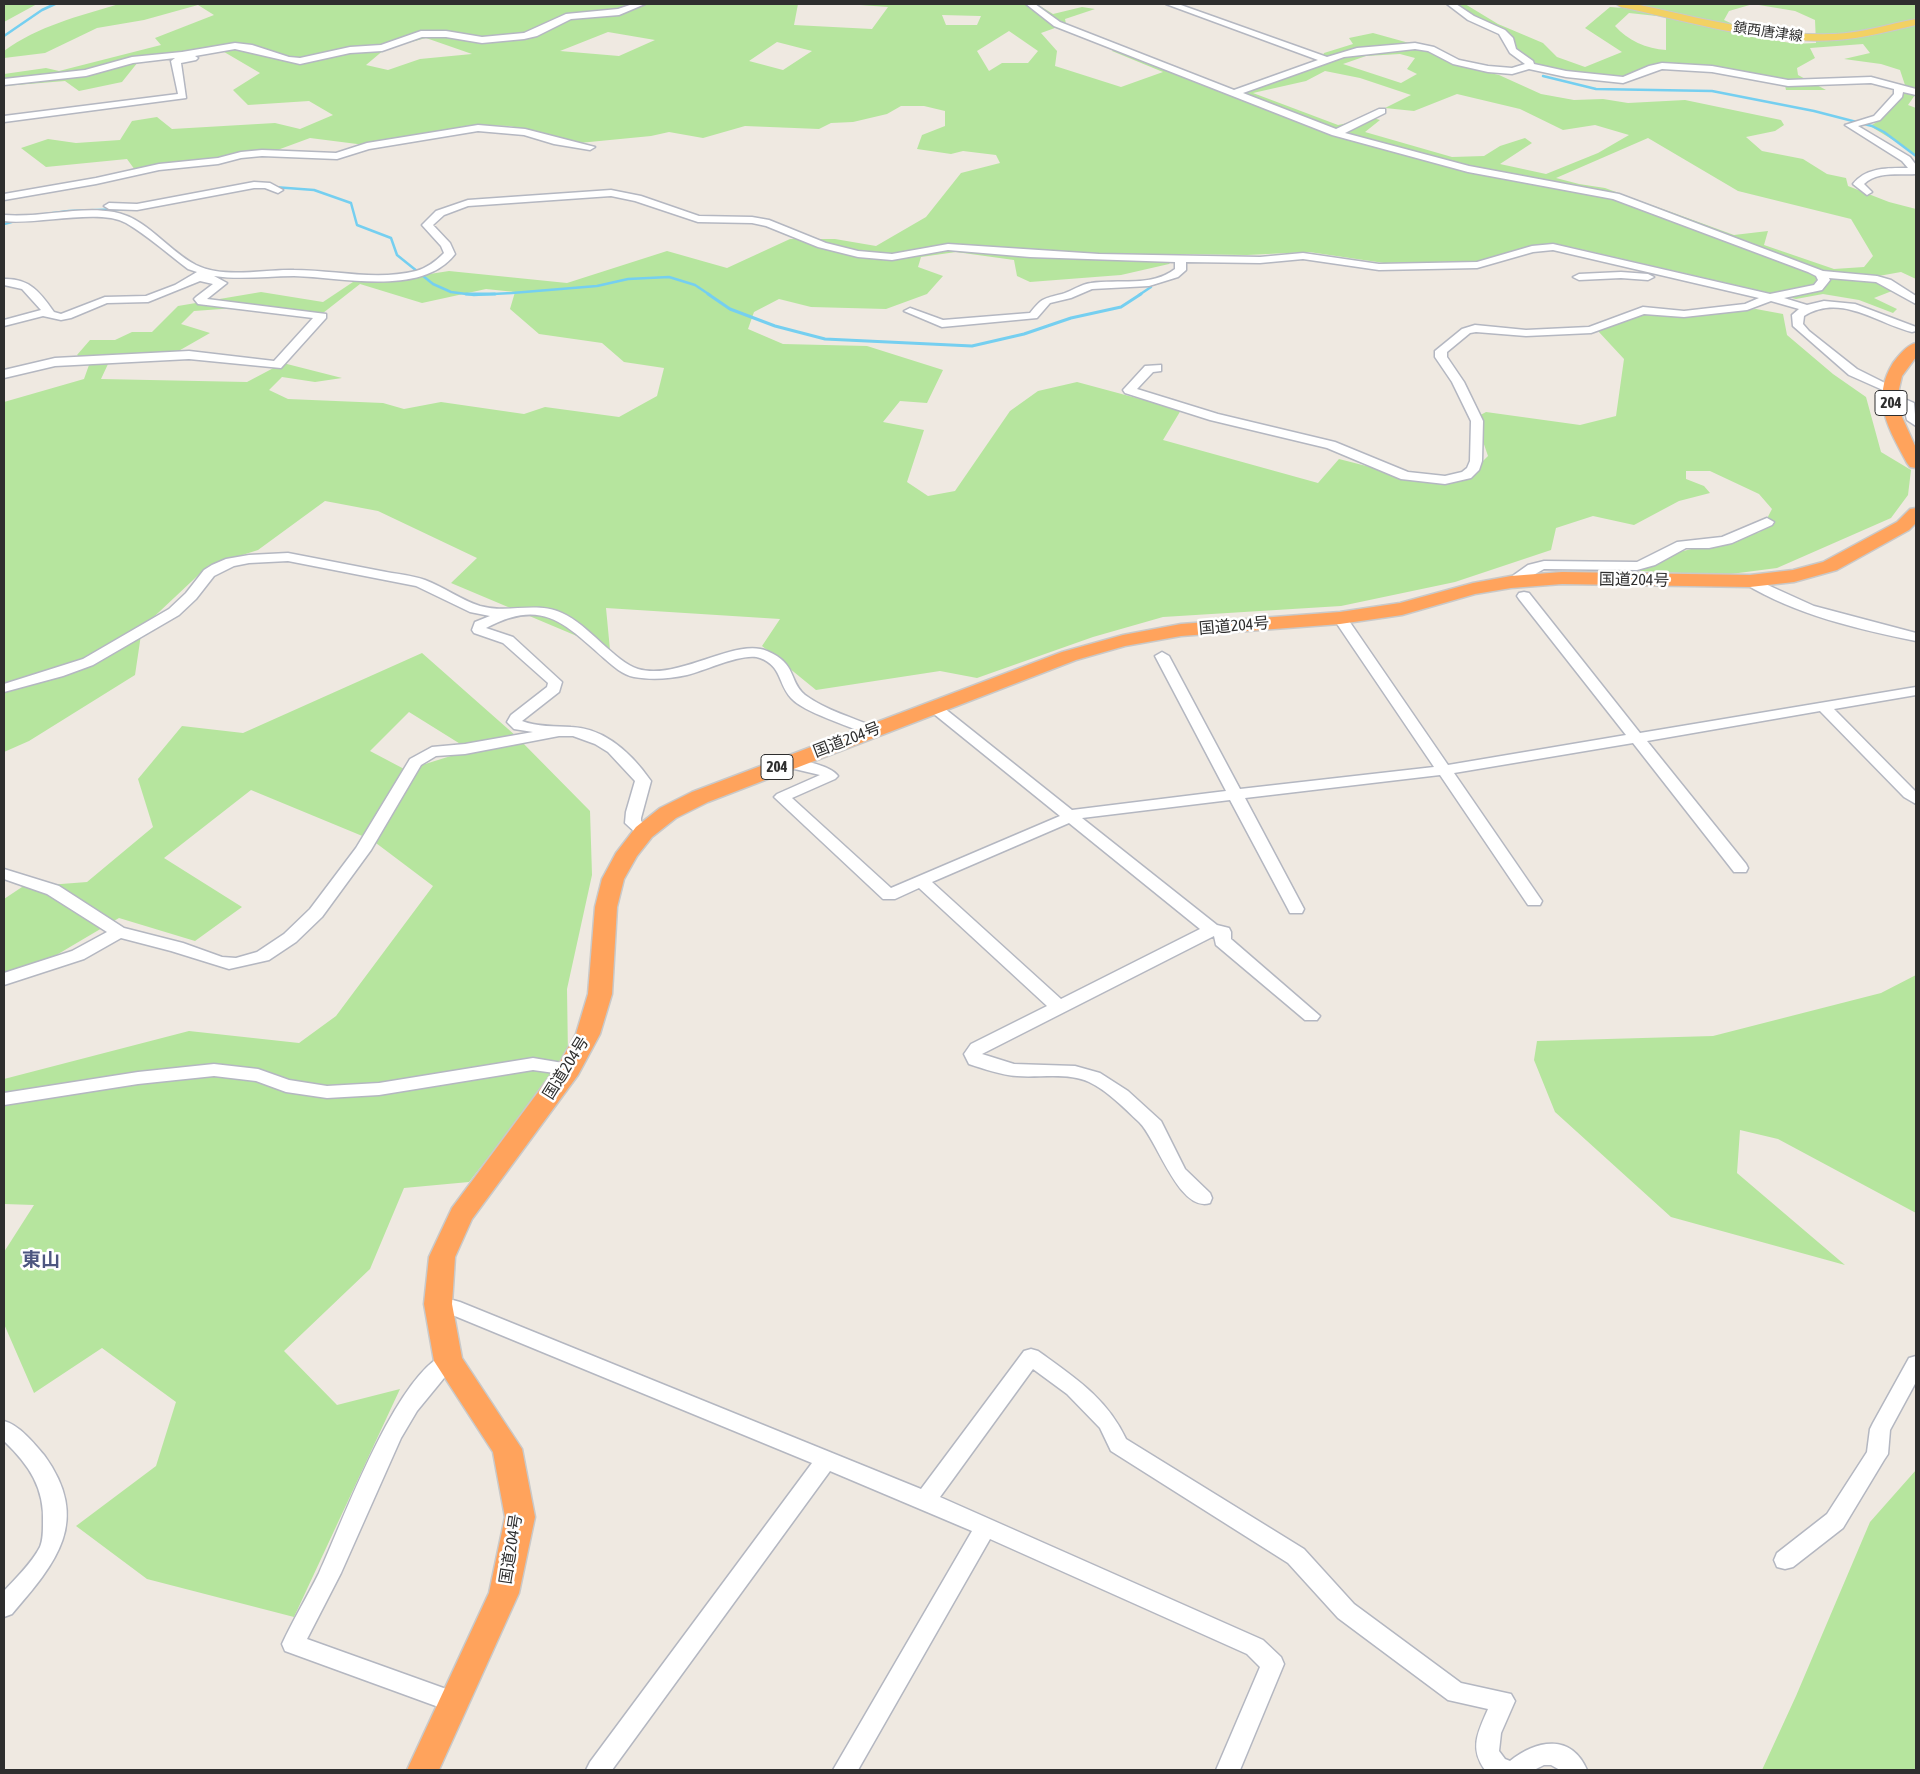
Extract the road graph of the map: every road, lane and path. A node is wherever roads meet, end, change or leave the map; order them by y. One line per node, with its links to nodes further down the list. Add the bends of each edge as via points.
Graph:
1 (640, 4): 7 (street, via 619,12 569,16 524,36 482,40 421,34 382,48 350,50 300,62 243,46)
2 (1030, 4): 13 (street, via 1057,24)
3 (1170, 4): 8 (street)
4 (1452, 4): 9 (street, via 1471,18 1502,32 1513,51 1528,60)
5 (1620, 4): 6 (main road, 鎮西唐津線, via 1754,31 1810,38 1837,37)
6 (1916, 22)
7 (207, 52): 10 (street, via 132,60 86,73); 15 (street, via 206,55 176,62 183,96)
8 (1327, 60): 9 (street, via 1357,51 1415,46 1431,48 1456,62 1488,69 1512,71); 13 (street)
9 (1529, 66): 11 (street, via 1612,80 1632,78 1645,70 1662,66 1712,69 1788,83 1871,80)
10 (4, 82)
11 (1898, 86): 12 (street); 18 (street, via 1899,95 1877,118 1850,125 1906,159)
12 (1916, 92)
13 (1235, 93): 16 (street)
14 (1382, 111): 16 (street)
15 (4, 119)
16 (1336, 133): 24 (street, via 1468,169 1615,196)
17 (590, 146): 21 (street, via 554,141 525,132 478,128 368,146 337,156 240,155)
18 (1916, 171): 20 (street, via 1870,175 1858,184)
19 (278, 190): 22 (street, via 254,185 138,207 41,208)
20 (1867, 192)
21 (5, 195)
22 (8, 218): 25 (street, via 40,220 85,214 118,216 129,220)
23 (1181, 258): 25 (street, via 1030,254 948,247 892,258 822,245 769,223 698,219 637,198 596,193 468,203 441,212 428,225 448,245 450,254 444,262 420,272 357,278 297,272); 28 (street, via 1260,260 1304,256 1379,267 1477,265 1532,249 1553,247); 31 (street, via 1180,270 1174,275 1149,283 1090,286 1046,302 1033,316 942,324)
24 (1821, 274): 28 (street, via 1824,280 1818,288); 29 (street, via 1877,279)
25 (200, 275): 32 (street, via 148,298 105,300 61,317); 37 (street, via 222,283 200,299 202,302 322,316 276,366 189,355 54,362)
26 (1579, 277): 28 (street, via 1642,276 1688,283 1734,299)
27 (4, 282): 32 (street, via 21,283 31,288)
28 (1765, 299): 30 (street); 36 (street, via 1747,307 1684,314 1643,310 1608,325 1571,333 1515,332 1492,328 1466,331 1441,351 1441,357 1467,398 1477,421 1476,461 1466,475 1444,480 1406,476 1331,445 1214,417 1129,390 1149,369)
29 (1916, 302)
30 (1806, 308): 34 (street, via 1817,305 1853,307); 38 (street, via 1798,315 1798,324 1805,333 1852,372)
31 (910, 311)
32 (49, 313): 33 (street)
33 (4, 323)
34 (1912, 329)
35 (1916, 348): 38 (highway, 204, via 1894,373)
36 (1157, 368)
37 (4, 374)
38 (1889, 392): 39 (street, via 1910,406); 40 (highway, 204, via 1893,419)
39 (1916, 422)
40 (1916, 463)
41 (1916, 513): 43 (highway, 国道204号 / 204, via 1903,526 1830,566 1794,576)
42 (1767, 522): 44 (street, via 1752,532 1712,544 1694,542 1680,546 1651,563 1637,566 1544,565 1533,568)
43 (1750, 581): 44 (highway, 国道204号 / 204, via 1562,578); 47 (street, via 1768,594 1799,606)
44 (1518, 589): 46 (highway, 国道204号 / 204, via 1473,589 1402,609); 55 (street)
45 (522, 609): 49 (street, via 490,612 475,609 406,579 288,557 249,558 230,562 209,573 174,612 88,662); 53 (street, via 485,622 480,630 508,640 555,682 554,688 514,722 519,726); 54 (street, via 539,610 572,623 622,666 635,673 659,675 686,671 760,653 780,663 796,696)
46 (1340, 618): 52 (highway, 国道204号 / 204, via 1181,630 1123,641 1069,656); 57 (street)
47 (1916, 637)
48 (1162, 656): 58 (street)
49 (4, 688)
50 (1916, 691): 51 (street)
51 (1823, 706): 55 (street); 59 (street)
52 (934, 707): 54 (highway, 国道204号 / 204); 60 (street)
53 (554, 731): 61 (street, via 588,735 616,749 634,766 643,781 632,816 633,823); 68 (street, via 422,756 415,762 339,886 312,917 266,955 236,964 222,962 186,949)
54 (872, 731): 56 (highway, 国道204号 / 204)
55 (1636, 739): 57 (street); 62 (street)
56 (787, 763): 61 (highway, 国道204号 / 204, via 700,796 668,813); 64 (street, via 828,772 830,776 782,798 889,895)
57 (1444, 770): 58 (street); 65 (street)
58 (1235, 794): 60 (street); 66 (street)
59 (1916, 799)
60 (1070, 816): 64 (street); 67 (street)
61 (644, 832): 72 (highway, 国道204号 / 204, via 612,879 606,907 600,994 588,1034)
62 (1740, 868)
63 (4, 874): 68 (street, via 53,890)
64 (921, 881): 70 (street)
65 (1534, 901)
66 (1296, 909)
67 (1212, 930): 70 (street); 71 (street, via 1223,932 1222,941)
68 (118, 932): 69 (street, via 108,940 54,964)
69 (4, 978)
70 (1059, 1007): 74 (street, via 977,1048 973,1054 975,1060 1014,1070 1075,1072 1094,1077 1122,1096 1155,1126 1178,1173)
71 (1311, 1016)
72 (569, 1069): 73 (street, via 533,1064 379,1089 326,1092 286,1086 258,1075 214,1070); 75 (highway, 国道204号 / 204, via 461,1215 442,1257)
73 (4, 1099)
74 (1203, 1198)
75 (438, 1304): 76 (highway, 国道204号 / 204); 79 (street, via 453,1307)
76 (448, 1361): 84 (highway, 国道204号 / 204, via 508,1449 520,1517 504,1593); 84 (street, via 432,1374 391,1435 330,1575 293,1644)
77 (1916, 1364): 82 (street, via 1880,1429 1877,1454 1834,1521)
78 (4, 1429): 83 (street, via 29,1450 49,1480 55,1508 52,1544 41,1564)
79 (826, 1460): 80 (street); 87 (street)
80 (926, 1500): 81 (street); 89 (street, via 1031,1357 1074,1388 1108,1423 1118,1445 1296,1556 1346,1611 1456,1693 1503,1701 1489,1733 1487,1754 1498,1769)
81 (986, 1527): 85 (street); 88 (street, via 1255,1647 1274,1664)
82 (1785, 1560)
83 (4, 1607)
84 (455, 1702): 86 (highway, 国道204号 / 204)
85 (848, 1769)
86 (423, 1770)
87 (598, 1770)
88 (1228, 1770)
89 (1504, 1770)
90 (1516, 1770): 91 (street, via 1536,1754 1555,1754)
91 (1575, 1770)

